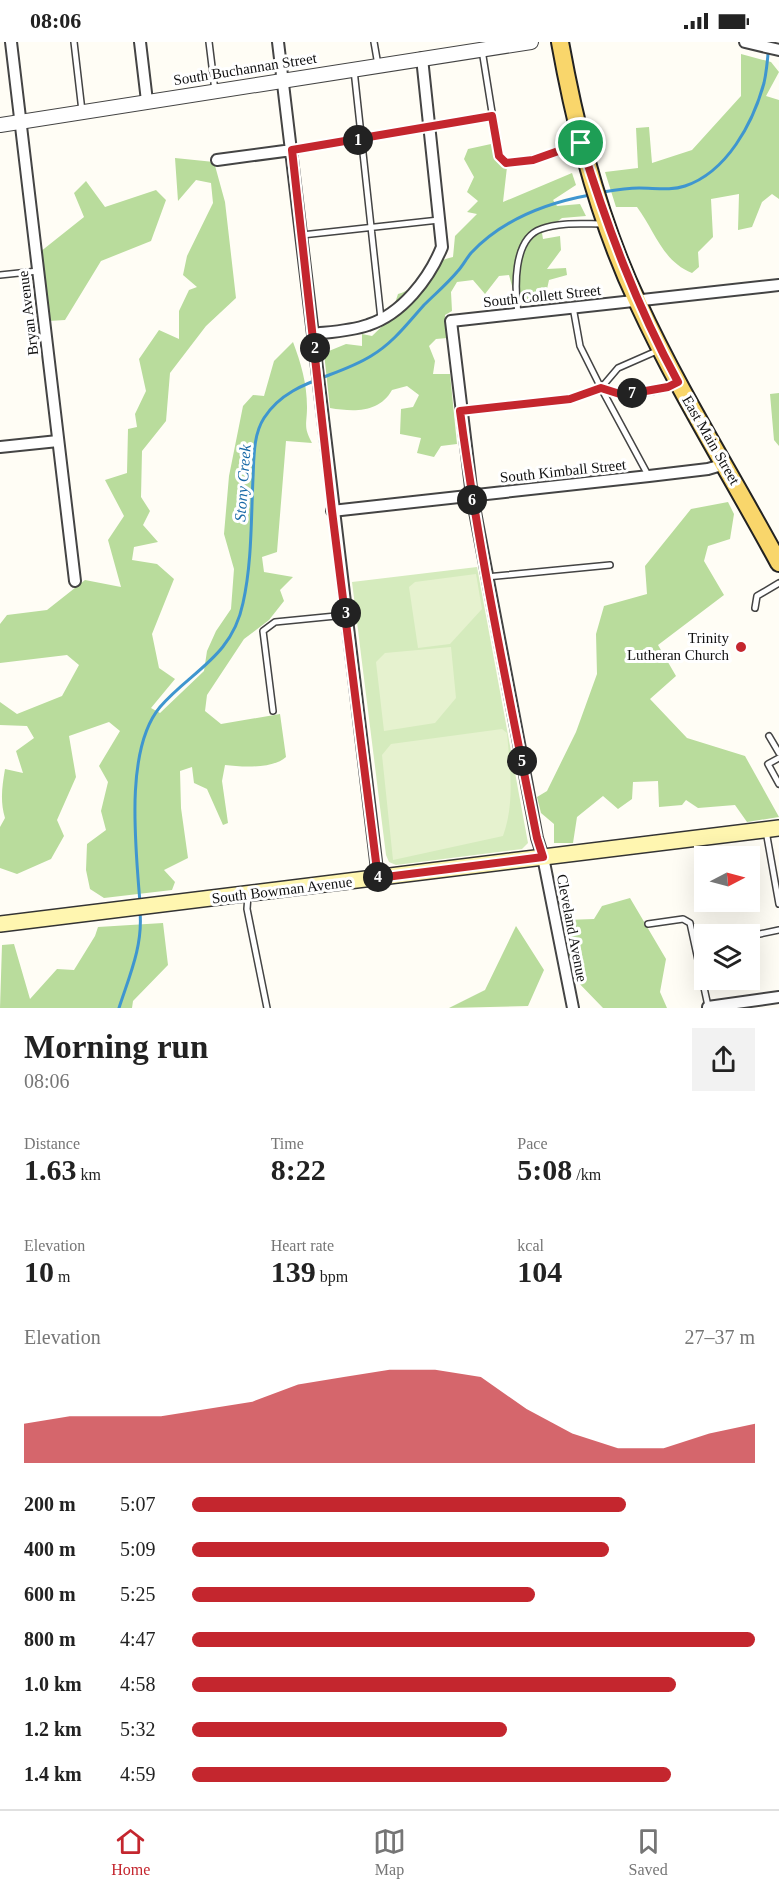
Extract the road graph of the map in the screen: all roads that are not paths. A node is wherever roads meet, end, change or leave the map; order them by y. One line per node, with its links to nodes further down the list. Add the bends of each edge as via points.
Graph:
1 (11, 42): 20 (street, Bryan Avenue)
2 (74, 42): 18 (lane)
3 (141, 42): 17 (street)
4 (209, 42): 16 (lane)
5 (278, 42): 15 (street)
6 (374, 42): 13 (lane)
7 (531, 42): 10 (street, South Buchannan Street)
8 (560, 42): 24 (main road, East Main Street)
9 (747, 43): 11 (street)
10 (485, 47): 12 (street, South Buchannan Street); 19 (lane)
11 (779, 50)
12 (422, 58): 13 (street, South Buchannan Street); 22 (street)
13 (378, 65): 14 (street, South Buchannan Street)
14 (354, 69): 15 (street, South Buchannan Street); 23 (lane)
15 (282, 80): 16 (street, South Buchannan Street); 25 (street)
16 (215, 91): 17 (street, South Buchannan Street)
17 (147, 101): 18 (street, South Buchannan Street)
18 (82, 111): 20 (street, South Buchannan Street)
19 (492, 116): 22 (lane); 24 (lane, via 499,156 506,163 533,160)
20 (19, 121): 21 (street, South Buchannan Street); 31 (street, Bryan Avenue)
21 (0, 125)
22 (429, 126): 23 (lane); 28 (street)
23 (361, 140): 25 (lane); 29 (lane)
24 (581, 143): 27 (main road, East Main Street)
25 (292, 150): 26 (street); 30 (street)
26 (217, 160)
27 (604, 217): 34 (main road, East Main Street); 36 (lane, via 540,229 530,235 517,270)
28 (440, 220): 29 (lane); 37 (street, via 442,247 434,268 393,312)
29 (371, 229): 30 (lane); 37 (lane)
30 (302, 235): 39 (street)
31 (38, 271): 32 (lane); 44 (street, Bryan Avenue)
32 (0, 275)
33 (779, 285): 34 (street, South Collett Street)
34 (637, 301): 35 (street, South Collett Street); 40 (main road, East Main Street)
35 (573, 307): 36 (street, South Collett Street); 42 (lane, via 580,346)
36 (518, 314): 38 (street, South Collett Street)
37 (381, 319): 39 (street)
38 (451, 321): 43 (street, Cleveland Avenue)
39 (313, 334): 49 (street)
40 (660, 350): 41 (main road, East Main Street); 42 (lane, via 618,368)
41 (678, 382): 42 (lane, via 623,395); 46 (main road, East Main Street)
42 (601, 388): 43 (lane, via 570,399); 47 (lane)
43 (460, 411): 48 (street, Cleveland Avenue)
44 (58, 441): 45 (street); 53 (street, Bryan Avenue)
45 (0, 447)
46 (725, 464): 47 (street, South Kimball Street); 50 (main road, East Main Street)
47 (649, 476): 48 (street, South Kimball Street)
48 (472, 496): 49 (street, South Kimball Street); 52 (street, Cleveland Avenue)
49 (332, 511): 56 (street)
50 (779, 563)
51 (610, 565): 52 (lane)
52 (486, 578): 65 (street, Cleveland Avenue)
53 (75, 581)
54 (779, 583): 55 (lane, via 756,596)
55 (755, 608)
56 (346, 615): 57 (lane, via 275,622 263,631); 66 (street)
57 (273, 711)
58 (768, 736): 59 (lane)
59 (779, 753)
60 (779, 758): 62 (lane, via 768,764)
61 (779, 768): 62 (lane)
62 (772, 772): 63 (lane)
63 (779, 784)
64 (772, 829): 65 (main road, South Bowman Avenue); 68 (lane)
65 (543, 857): 66 (main road, South Bowman Avenue); 78 (street, Cleveland Avenue)
66 (378, 878): 67 (main road, South Bowman Avenue)
67 (248, 895): 69 (main road, South Bowman Avenue); 77 (lane, via 247,909)
68 (779, 903)
69 (0, 924)
70 (648, 924): 73 (lane, via 682,918 690,922)
71 (779, 930): 72 (lane)
72 (760, 934)
73 (694, 940)
74 (704, 990): 76 (lane)
75 (779, 997): 76 (street)
76 (708, 1007)
77 (267, 1008)
78 (573, 1008)

